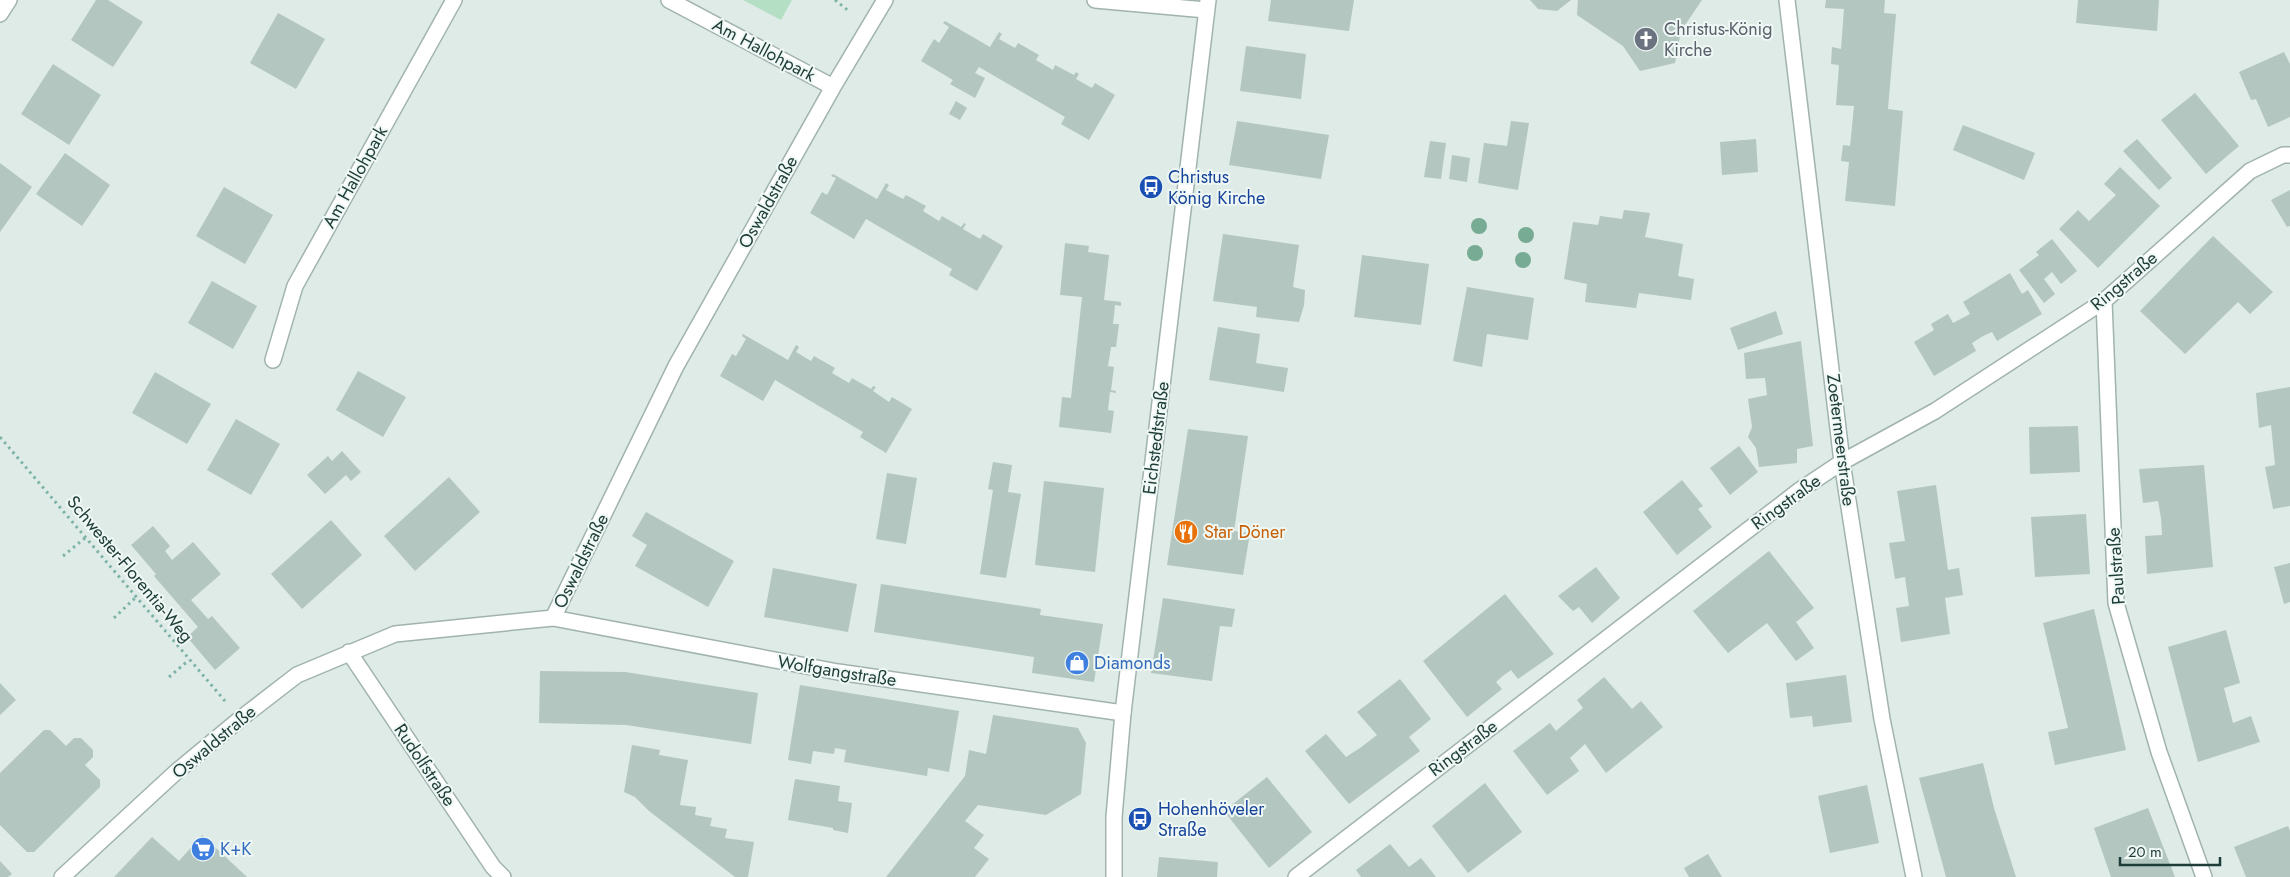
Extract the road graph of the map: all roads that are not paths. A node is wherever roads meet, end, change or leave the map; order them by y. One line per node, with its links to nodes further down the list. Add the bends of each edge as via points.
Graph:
1 (9, 0): 8 (street)
2 (454, 0): 12 (street, Am Hallohpark, via 295,286)
3 (669, 0): 9 (street, Am Hallohpark)
4 (885, 0): 9 (street, Oswaldstraße)
5 (1095, 0): 7 (street)
6 (1787, 0): 13 (street, Zoetermeerstraße)
7 (1207, 5): 16 (street, Eichstedtstraße)
8 (0, 14)
9 (833, 87): 14 (street, Oswaldstraße, via 676,366)
10 (2290, 155): 11 (street, Ringstraße, via 2283,155 2250,171)
11 (2104, 301): 13 (street, Ringstraße, via 1935,411); 22 (street, Paulstraße, via 2116,603 2158,752)
12 (273, 360)
13 (1842, 462): 20 (street, Ringstraße, via 1800,490); 21 (street, Zoetermeerstraße, via 1882,719)
14 (553, 618): 15 (street, Oswaldstraße, via 395,634); 16 (street, Wolfgangstraße, via 838,672)
15 (349, 652): 17 (street, Oswaldstraße, via 297,675 240,719 176,772); 18 (street, Rudolfstraße, via 493,867)
16 (1123, 713): 19 (street, Eichstedtstraße, via 1114,817)
17 (62, 877)
18 (503, 877)
19 (1114, 877)
20 (1296, 877)
21 (1914, 877)
22 (2204, 877)

